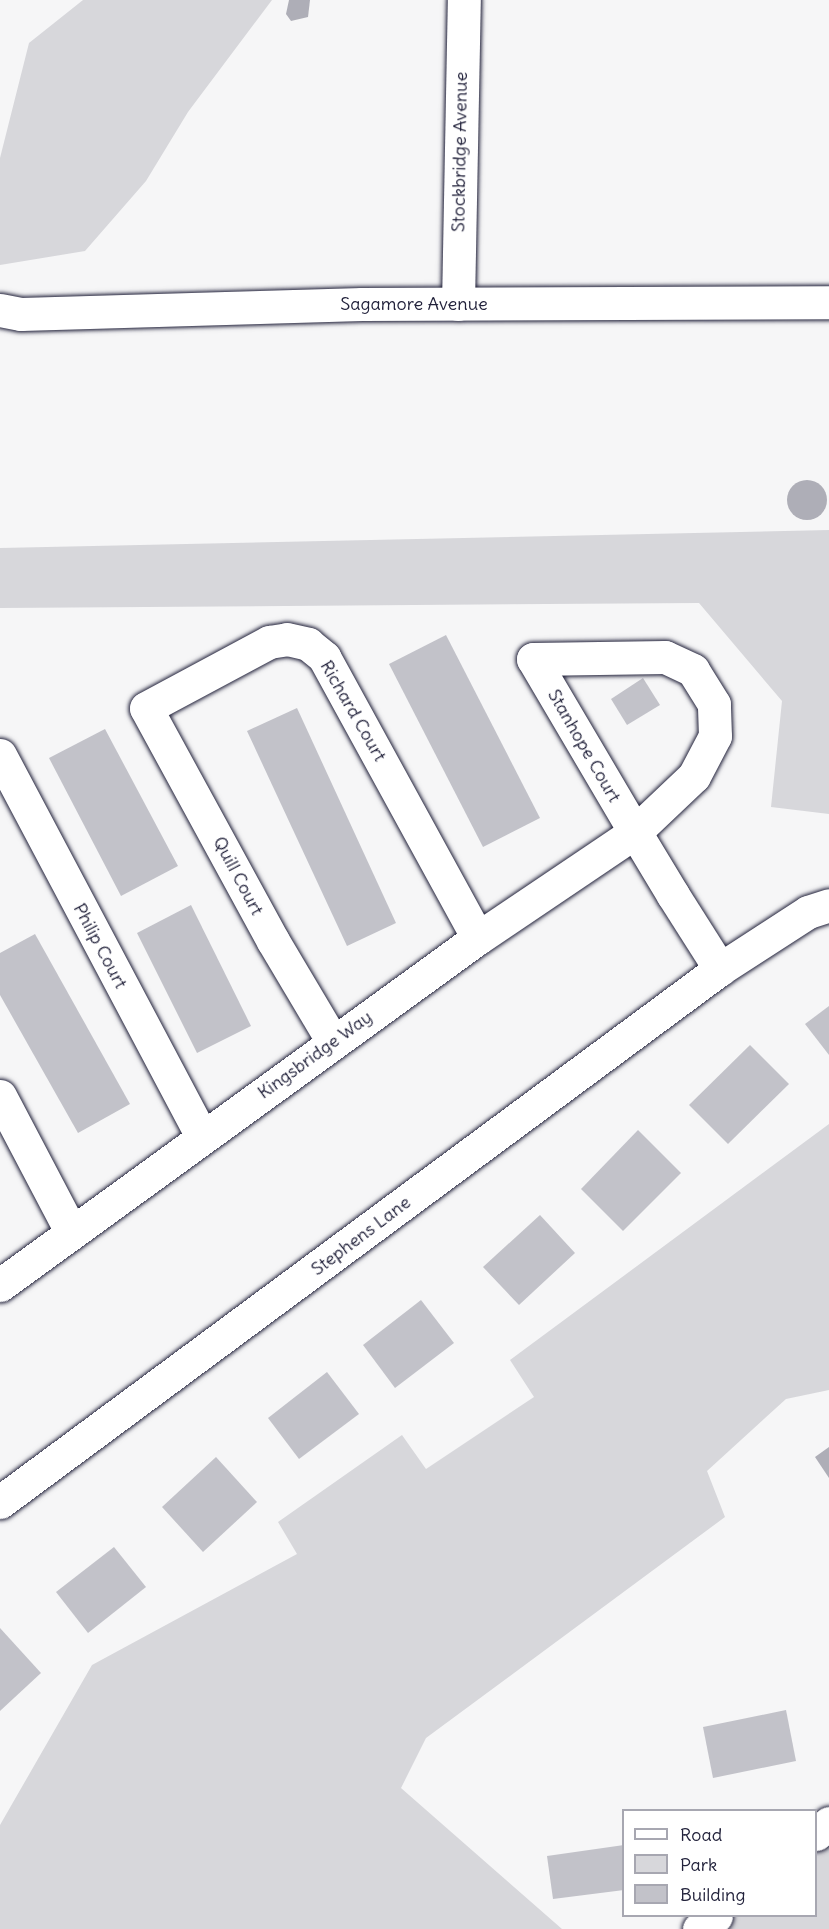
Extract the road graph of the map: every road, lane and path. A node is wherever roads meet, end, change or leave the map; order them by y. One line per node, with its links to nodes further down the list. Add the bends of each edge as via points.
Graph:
1 (464, 0): 3 (street, Stockbridge Avenue)
2 (829, 302): 3 (street, Sagamore Avenue)
3 (458, 304): 4 (street, Sagamore Avenue, via 21,314)
4 (0, 310)
5 (533, 659): 8 (street, Stanhope Court); 8 (street, Kingsbridge Way, via 665,657 693,670 714,704 715,736 694,776)
6 (146, 708): 10 (street, Richard Court, via 269,642 287,639 308,644 324,657); 12 (street, Quill Court, via 273,941)
7 (0, 755): 14 (street, Philip Court)
8 (635, 832): 10 (street, Kingsbridge Way); 11 (street)
9 (829, 905): 11 (street, Stephens Lane, via 808,912)
10 (478, 938): 12 (street, Kingsbridge Way)
11 (720, 969): 17 (street, Stephens Lane)
12 (333, 1042): 14 (street, Kingsbridge Way)
13 (0, 1096): 15 (street)
14 (202, 1136): 15 (street, Kingsbridge Way)
15 (71, 1231): 16 (street, Kingsbridge Way)
16 (0, 1285)
17 (0, 1502)
18 (829, 1823): 19 (street)
19 (817, 1833)
20 (715, 1917): 21 (street)
21 (699, 1929)

